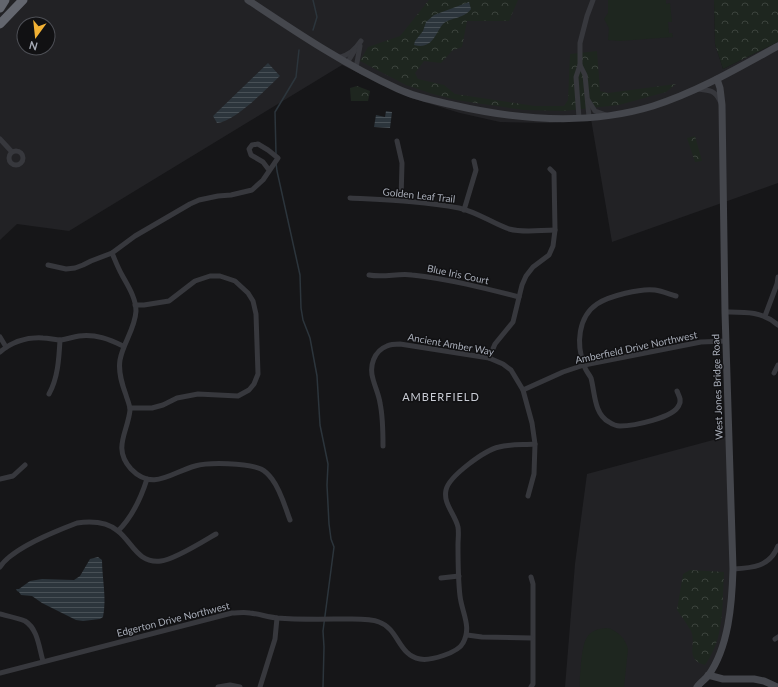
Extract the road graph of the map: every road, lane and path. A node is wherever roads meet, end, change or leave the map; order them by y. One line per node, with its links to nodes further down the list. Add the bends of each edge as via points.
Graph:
1 (4, 0): 5 (highway); 6 (highway)
2 (23, 0): 7 (highway)
3 (248, 0): 10 (street)
4 (593, 0): 12 (street, via 580,43)
5 (0, 4)
6 (0, 8)
7 (0, 24)
8 (778, 46): 14 (street)
9 (355, 49): 10 (street); 11 (street); 13 (street, via 361,41)
10 (338, 58): 11 (street)
11 (347, 63): 13 (street)
12 (580, 65): 16 (street, via 585,76); 20 (street, via 576,78)
13 (356, 68): 20 (street, via 400,90 476,111 536,119)
14 (717, 79): 15 (street); 17 (street, West Jones Bridge Road)
15 (697, 89): 17 (street, via 717,95); 18 (street, via 653,106)
16 (588, 100): 18 (street, via 595,111); 19 (street)
17 (722, 105): 38 (street, West Jones Bridge Road)
18 (606, 115): 19 (street)
19 (590, 117): 20 (street)
20 (579, 118)
21 (0, 139): 23 (street)
22 (397, 141): 28 (street, via 402,163)
23 (12, 152)
24 (474, 161): 29 (street, via 476,170)
25 (550, 169): 30 (street, via 554,174)
26 (269, 170): 26 (street, via 278,158 258,144 252,145 249,149 251,155 263,162); 31 (street, via 252,190 190,204 135,236)
27 (350, 198): 28 (street, Golden Leaf Trail)
28 (400, 200): 29 (street, Golden Leaf Trail)
29 (464, 210): 30 (street, Golden Leaf Trail, via 508,228)
30 (555, 230): 36 (street, via 554,246 549,255 526,276)
31 (112, 253): 32 (street, via 76,268 66,269); 37 (street, via 131,291)
32 (48, 265)
33 (369, 275): 36 (street, Blue Iris Court, via 378,277 410,274 438,278)
34 (778, 277): 39 (street)
35 (676, 296): 48 (street, via 654,290 637,291 611,296 591,308 580,334)
36 (519, 298): 47 (street, via 513,322 495,344)
37 (135, 305): 44 (street, via 134,322); 54 (street, via 169,301 195,281 210,276 235,281 246,289 253,301 256,314 258,374 249,390 238,396 198,394 177,398 152,408)
38 (725, 312): 39 (street); 43 (street, West Jones Bridge Road)
39 (765, 316): 40 (street)
40 (778, 325)
41 (0, 337): 45 (street)
42 (60, 340): 44 (street, via 92,336); 45 (street, via 29,339); 53 (street, via 56,377)
43 (726, 340): 48 (street, Amberfield Drive Northwest, via 701,342); 66 (street, West Jones Bridge Road)
44 (124, 346): 54 (street, via 120,360 120,375)
45 (6, 347): 46 (street)
46 (0, 352)
47 (489, 358): 51 (street, Ancient Amber Way, via 511,370); 56 (street, Ancient Amber Way, via 400,344 382,348 371,365 371,371 380,402)
48 (584, 365): 51 (street, Amberfield Drive Northwest); 52 (street, via 590,377 597,406 603,418 614,425 633,425 665,416 680,405)
49 (778, 365): 50 (street)
50 (774, 373)
51 (523, 390): 55 (street, Ancient Amber Way)
52 (677, 391)
53 (49, 394)
54 (130, 408): 59 (street, via 122,438 122,454 131,469)
55 (535, 444): 60 (street, Ancient Amber Way, via 534,474); 67 (street, via 499,446 487,452 450,482 446,490 448,506 458,526)
56 (383, 446)
57 (25, 465): 58 (street, via 13,476)
58 (0, 479)
59 (146, 479): 61 (street, via 163,479 206,463 254,467 272,478); 62 (street, via 135,508)
60 (528, 496)
61 (290, 520)
62 (118, 531): 63 (street, via 140,555 160,561 169,559); 65 (street, via 96,522 77,523 23,548)
63 (216, 534)
64 (778, 546): 66 (street, via 761,565)
65 (1, 562)
66 (733, 569): 76 (street, West Jones Bridge Road, via 728,624 722,648)
67 (458, 576): 69 (street); 72 (street, via 460,598 468,625)
68 (531, 577): 73 (street)
69 (440, 578)
70 (0, 614): 74 (street, via 24,621 31,626)
71 (277, 618): 72 (street, Edgerton Drive Northwest, via 378,621 388,626 409,656 422,660 459,649); 74 (street, Edgerton Drive Northwest, via 232,613); 79 (street, via 275,639)
72 (467, 635): 73 (street)
73 (532, 638): 80 (street)
74 (43, 661): 75 (street, Edgerton Drive Northwest)
75 (0, 673)
76 (708, 675): 81 (street, West Jones Bridge Road); 82 (street, via 723,679 754,679)
77 (218, 687): 78 (street)
78 (240, 687)
79 (260, 687)
80 (531, 687)
81 (697, 687)
82 (777, 687)

